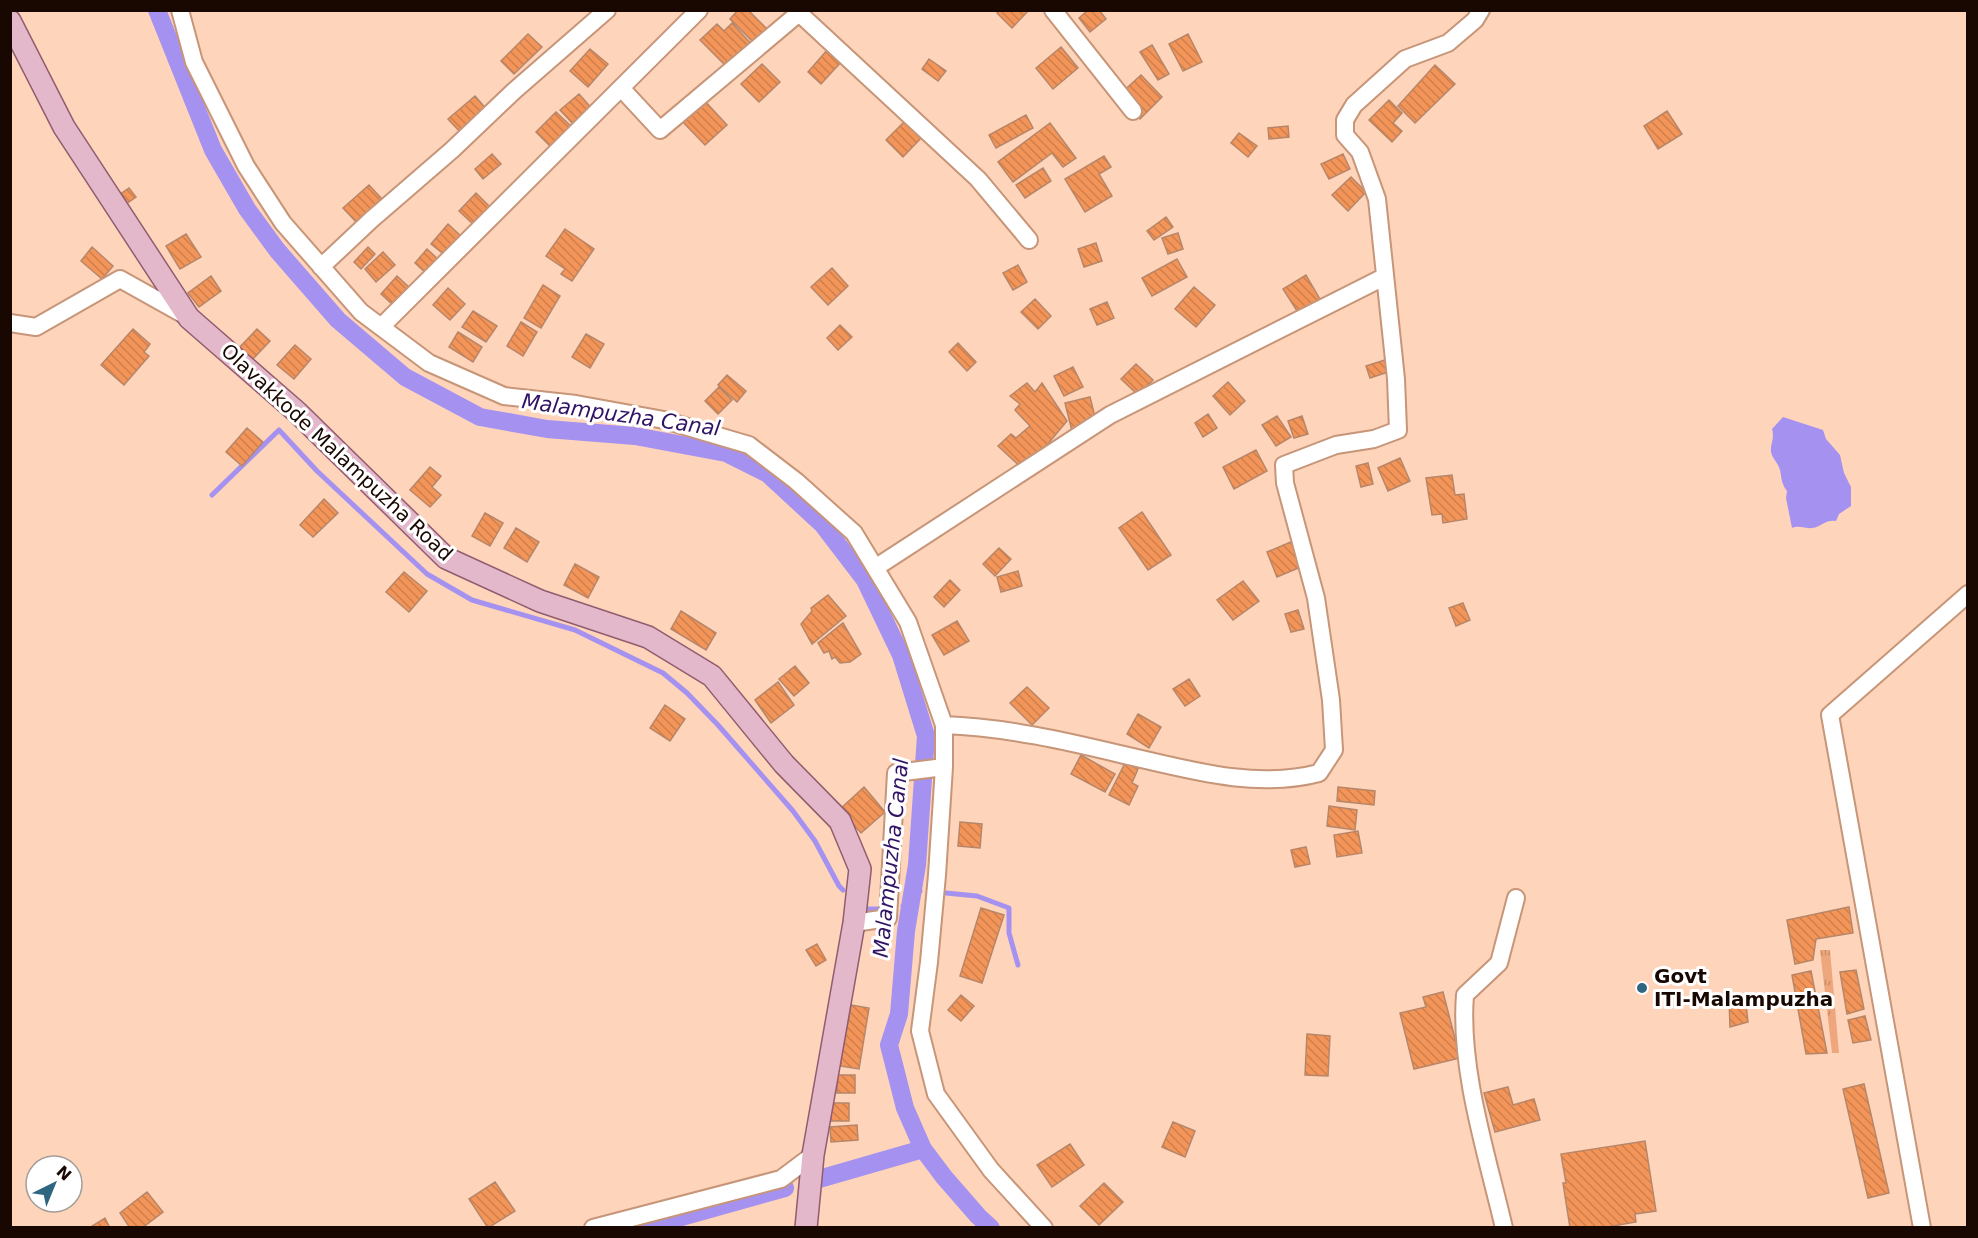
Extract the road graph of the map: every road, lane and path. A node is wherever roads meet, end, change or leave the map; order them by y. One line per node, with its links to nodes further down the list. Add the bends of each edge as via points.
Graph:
1 (180, 10): 10 (street, via 194,62 246,166 283,223)
2 (607, 10): 10 (street)
3 (699, 10): 7 (street)
4 (1053, 10): 8 (street)
5 (1481, 10): 11 (street, via 1448,43 1405,58 1354,105 1345,120 1345,135 1360,152 1377,199)
6 (10, 21): 12 (main road, Olavakkode Malampuzha Road, via 64,128)
7 (621, 88): 9 (street, via 660,130 798,14 978,179); 14 (street)
8 (1133, 111)
9 (1029, 240)
10 (321, 267): 14 (street, via 361,312)
11 (1384, 277): 15 (street, via 1110,415); 17 (street, via 1398,430 1374,439 1336,445 1284,465 1285,483 1316,598 1331,700 1334,750 1318,773 1298,779 1256,779 1202,772 974,726)
12 (189, 318): 13 (street, via 120,279 36,327); 20 (main road, Olavakkode Malampuzha Road, via 298,413 446,558 540,601 648,637 712,676 784,764 840,821 860,869)
13 (10, 322)
14 (381, 327): 15 (street, via 429,363 504,396 664,420 749,445 854,532)
15 (875, 568): 17 (street, via 908,622)
16 (1968, 594): 26 (street, via 1830,715)
17 (944, 725): 18 (street)
18 (944, 767): 20 (street, via 896,773 888,918); 24 (street, via 920,1031 936,1094 991,1170)
19 (1516, 898): 25 (street, via 1499,963 1465,995 1464,1012 1469,1079)
20 (854, 923): 21 (main road, Olavakkode Malampuzha Road)
21 (813, 1155): 22 (main road, Olavakkode Malampuzha Road); 23 (street, via 781,1179)
22 (806, 1223)
23 (593, 1227)
24 (1044, 1227)
25 (1504, 1227)
26 (1922, 1227)

